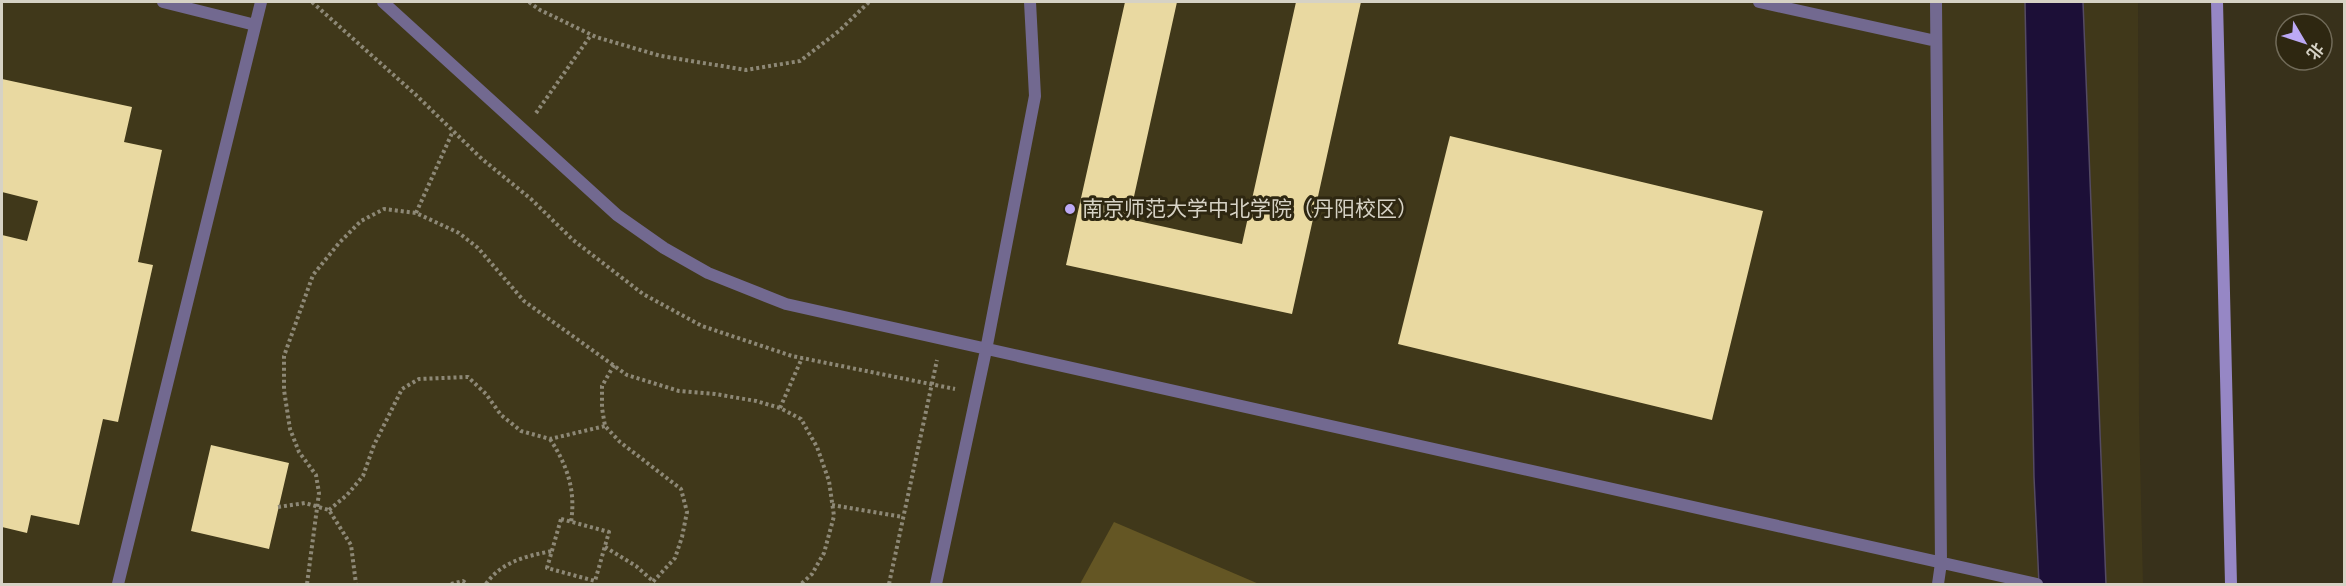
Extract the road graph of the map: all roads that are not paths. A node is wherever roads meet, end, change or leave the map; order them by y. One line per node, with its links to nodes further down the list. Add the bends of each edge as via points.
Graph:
1 (163, 2): 8 (street)
2 (261, 2): 8 (street)
3 (383, 2): 10 (street, via 617,215 664,248 708,273 786,304)
4 (1030, 2): 10 (street, via 1035,96)
5 (1759, 2): 9 (street)
6 (1936, 2): 9 (street)
7 (2217, 2): 16 (street)
8 (255, 25): 13 (street)
9 (1936, 41): 11 (street)
10 (986, 350): 11 (street); 14 (street)
11 (1941, 563): 12 (street); 15 (street)
12 (2035, 584)
13 (118, 585)
14 (936, 585)
15 (1938, 585)
16 (2230, 585)

